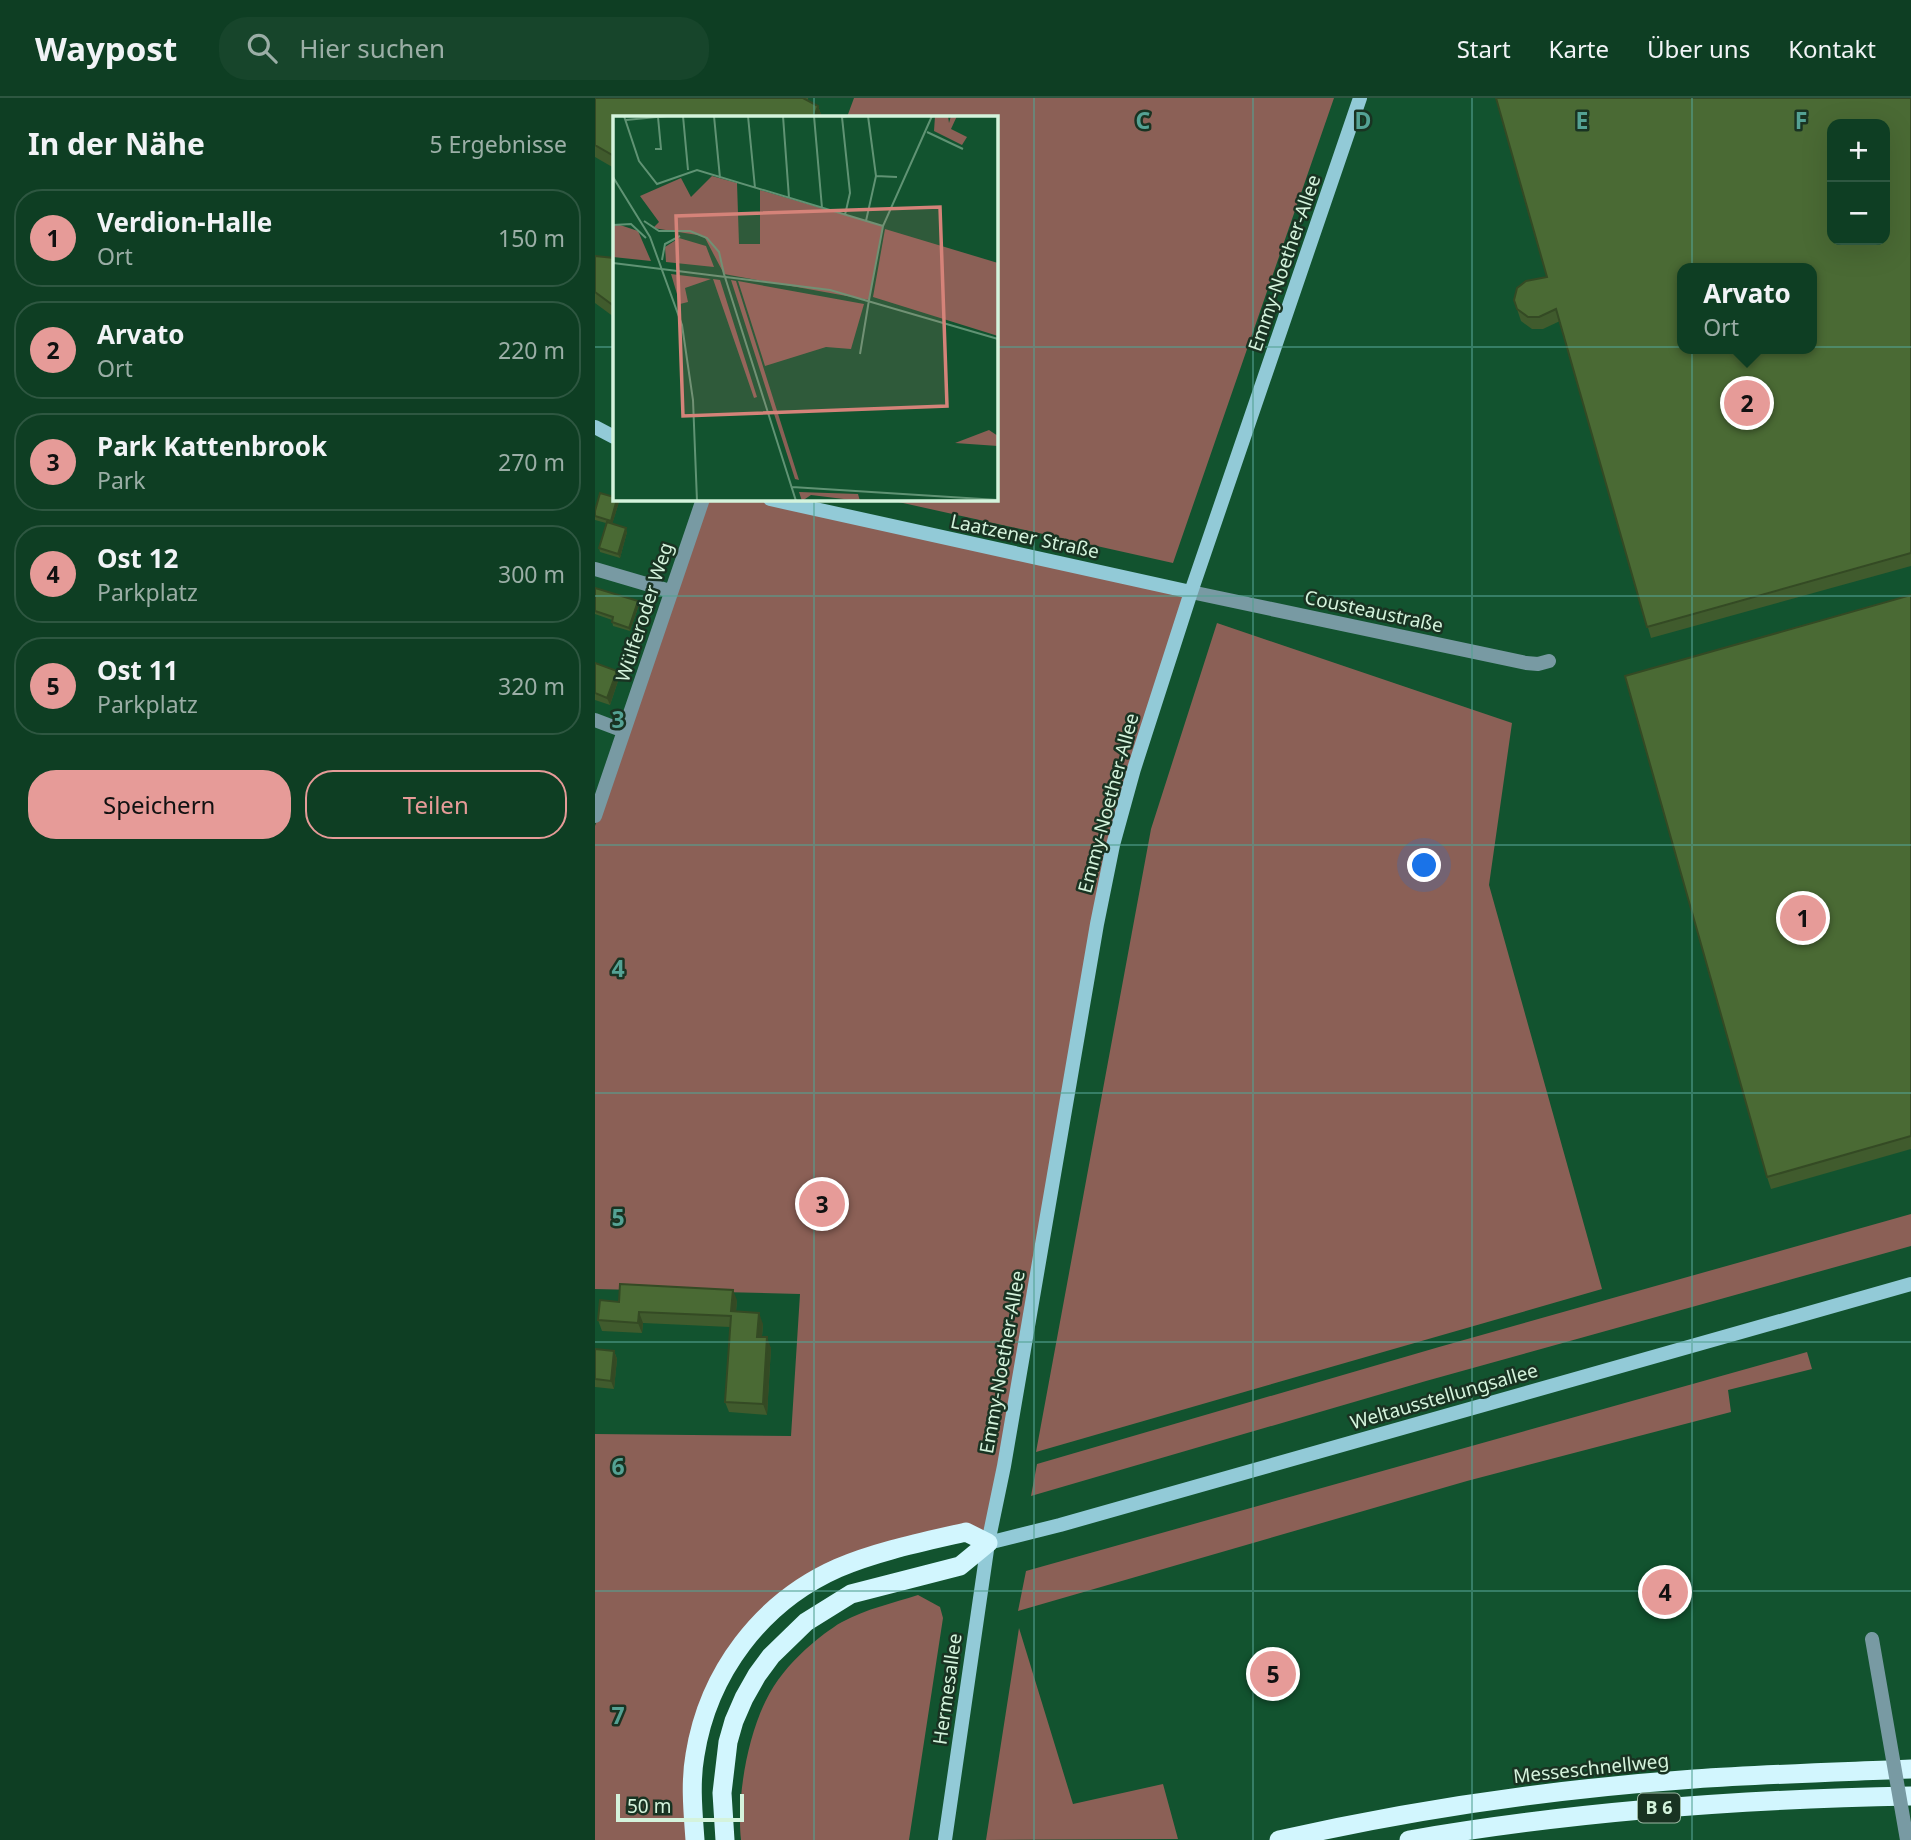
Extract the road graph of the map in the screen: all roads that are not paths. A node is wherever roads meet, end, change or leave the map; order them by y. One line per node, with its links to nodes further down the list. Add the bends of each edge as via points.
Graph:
1 (1360, 98): 8 (main road, Emmy-Noether-Allee)
2 (595, 427): 3 (main road)
3 (613, 436)
4 (703, 500): 7 (street, Wülferoder Weg)
5 (775, 500): 8 (main road, Laatzener Straße)
6 (595, 569): 7 (street)
7 (670, 591): 11 (street, Wülferoder Weg)
8 (1191, 592): 9 (street, Cousteaustraße, via 1526,663); 14 (main road, Emmy-Noether-Allee, via 1113,845)
9 (1549, 661)
10 (595, 719): 11 (street)
11 (624, 731): 12 (street, Wülferoder Weg)
12 (595, 816)
13 (1911, 1284): 14 (main road, Weltausstellungsallee)
14 (988, 1543): 18 (highway, via 966,1532 861,1560 818,1578 759,1623 728,1663 699,1734 692,1782); 19 (highway, via 960,1566 851,1594 806,1622 771,1656 744,1698 728,1742 722,1793); 20 (main road, Hermesallee)
15 (1872, 1639): 23 (street, bridge)
16 (1911, 1769): 21 (highway, Messeschnellweg / B 6, via 1692,1779 1579,1790 1440,1809)
17 (1911, 1796): 22 (highway, B 6, via 1693,1804)
18 (695, 1840)
19 (725, 1840)
20 (945, 1840)
21 (1279, 1840)
22 (1409, 1840)
23 (1907, 1840)

